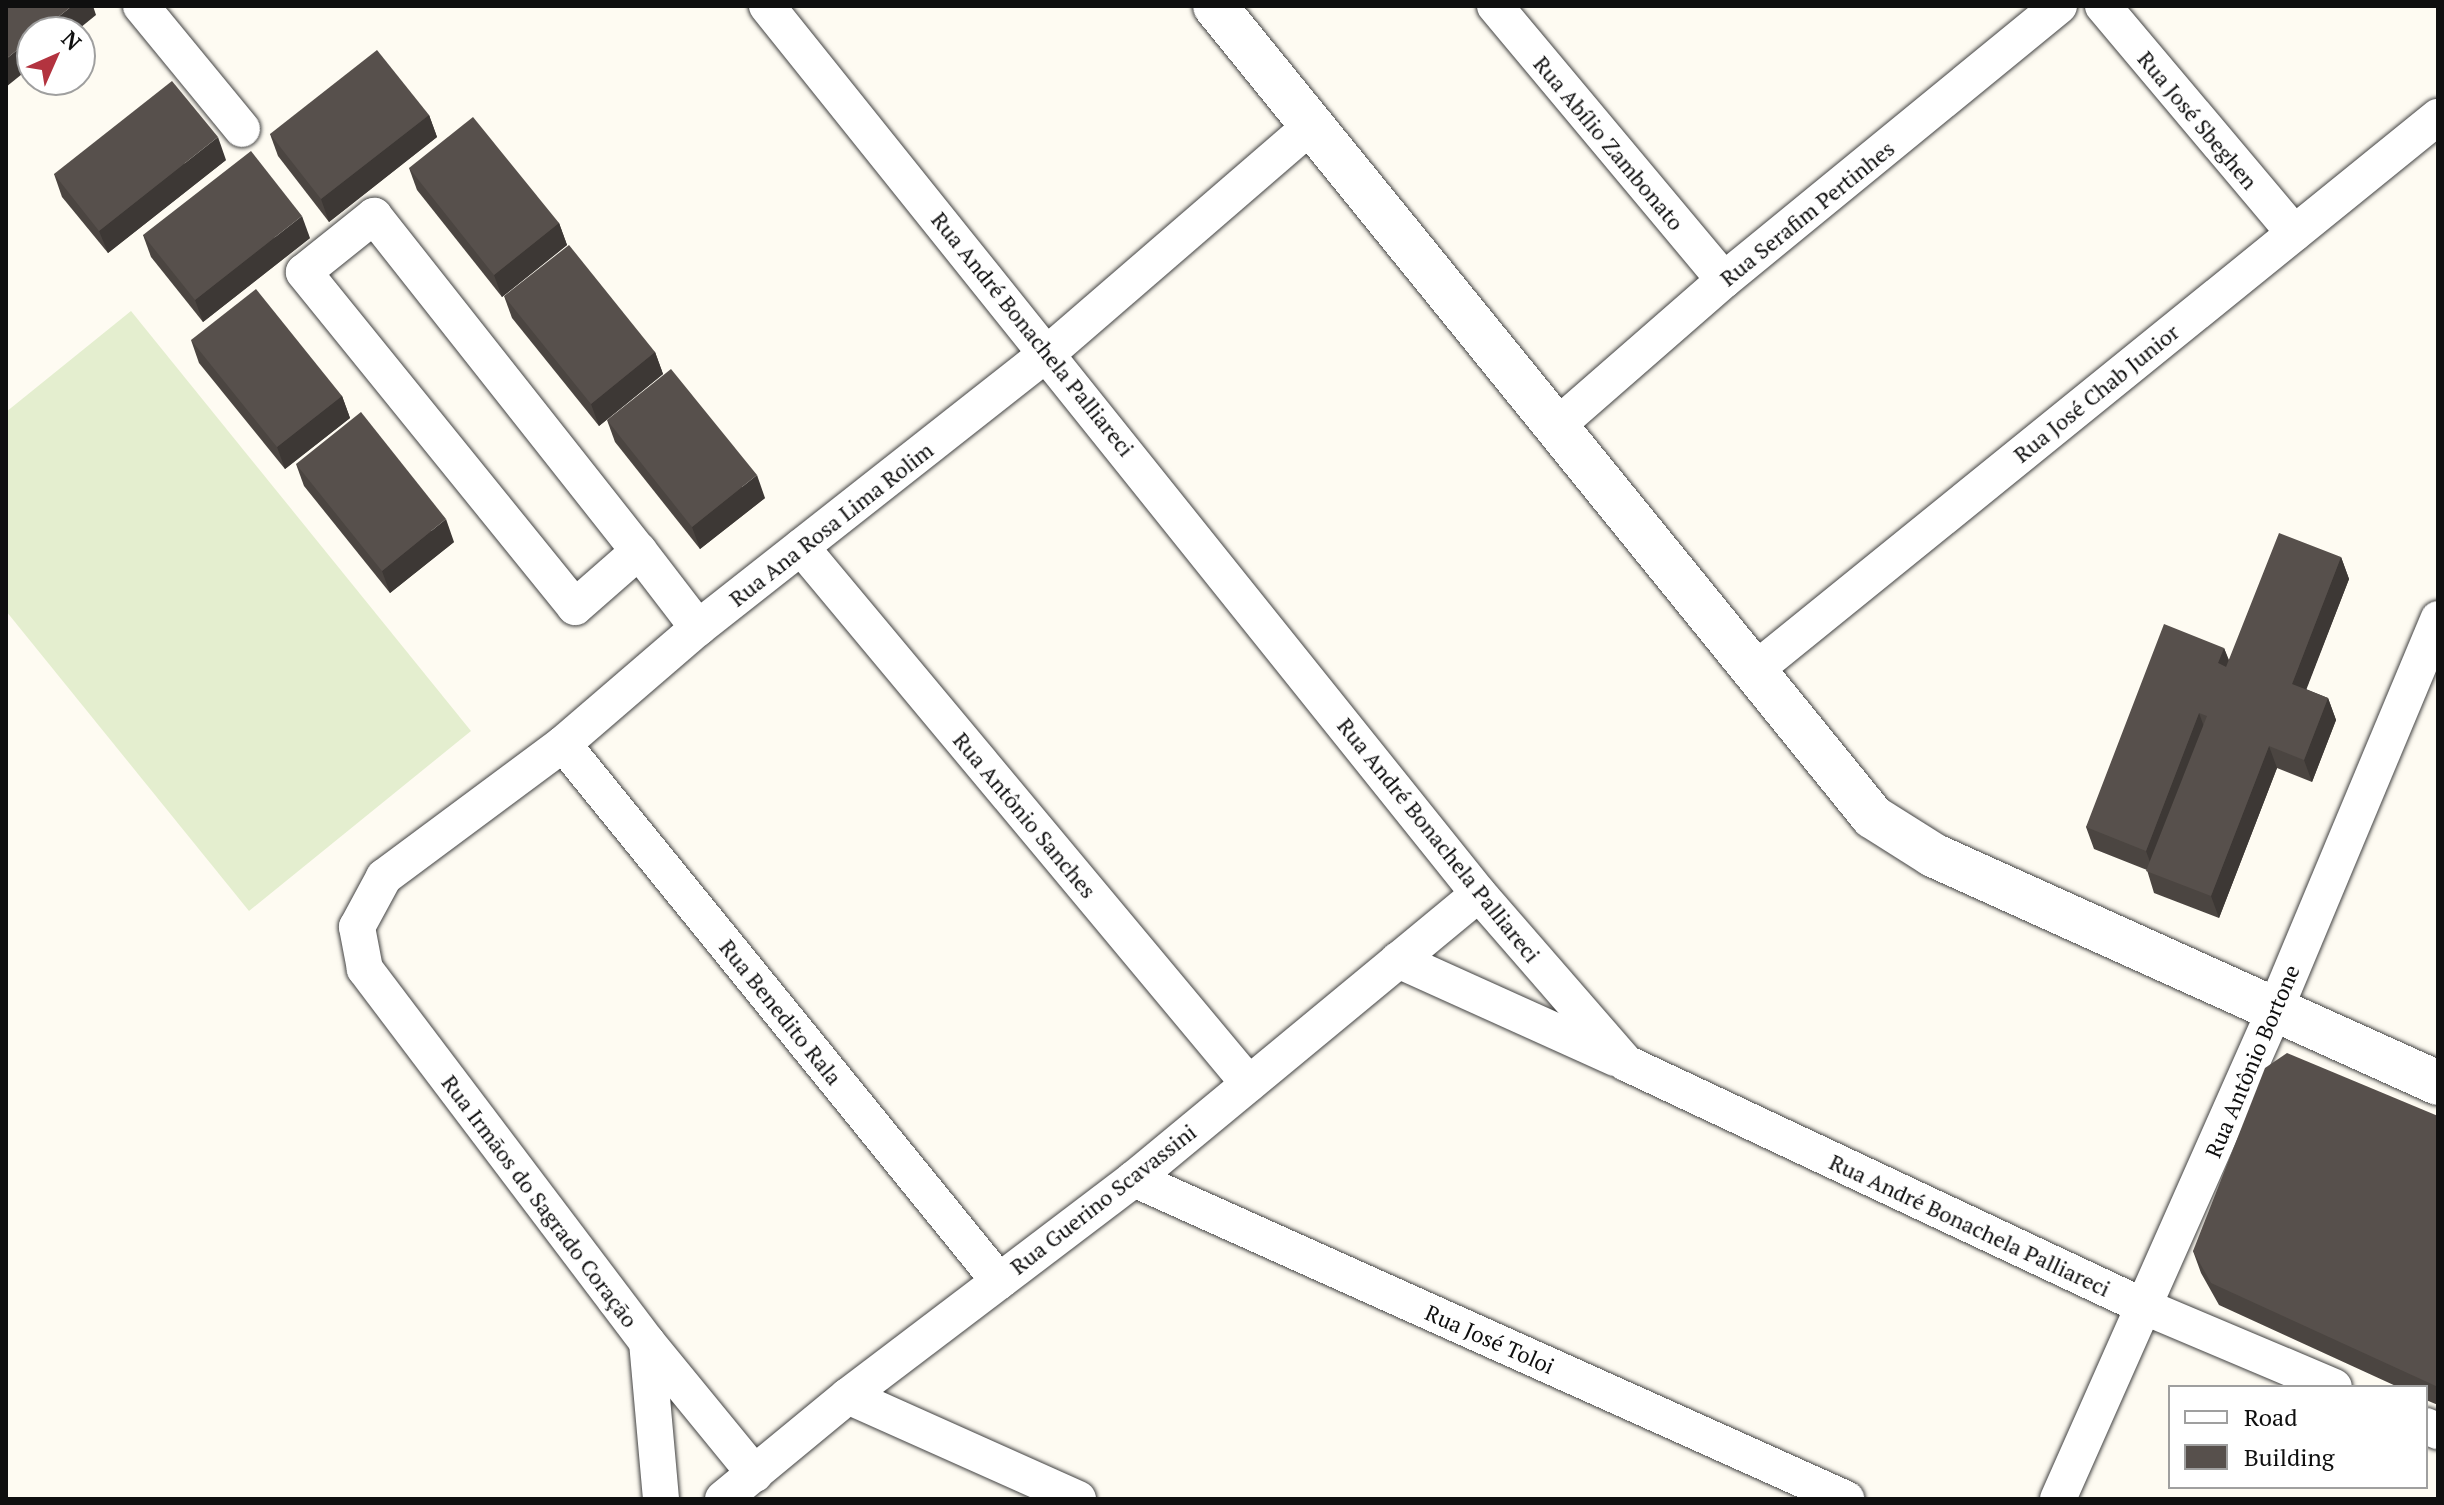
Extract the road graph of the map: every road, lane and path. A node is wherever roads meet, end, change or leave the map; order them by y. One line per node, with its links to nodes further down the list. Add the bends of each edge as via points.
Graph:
1 (141, 6): 9 (street)
2 (767, 6): 12 (street, Rua André Bonachela Palliareci)
3 (1215, 6): 8 (street)
4 (1495, 6): 11 (street, Rua Abílio Zambonato)
5 (2059, 6): 11 (street, Rua Serafim Pertinhes)
6 (2103, 6): 10 (street, Rua José Sbeghen)
7 (2438, 117): 10 (street, Rua José Chab Junior)
8 (1313, 124): 12 (street, Rua Ana Rosa Lima Rolim); 13 (street)
9 (242, 129)
10 (2294, 233): 18 (street, Rua José Chab Junior)
11 (1724, 280): 13 (street, Rua Serafim Pertinhes)
12 (1049, 352): 14 (street, Rua Ana Rosa Lima Rolim); 21 (street, Rua André Bonachela Palliareci)
13 (1559, 424): 18 (street)
14 (801, 547): 17 (street, Rua Ana Rosa Lima Rolim); 27 (street, Rua Antônio Sanches)
15 (639, 551): 15 (street, via 374,216 304,272 575,607); 17 (street)
16 (2438, 619): 19 (street, Rua Antônio Bortone)
17 (698, 628): 20 (street, Rua Ana Rosa Lima Rolim)
18 (1755, 670): 24 (street, via 1873,817 1933,855)
19 (2424, 698): 24 (street, Rua Antônio Bortone)
20 (563, 744): 22 (street, Rua Ana Rosa Lima Rolim, via 384,877); 29 (street, Rua Benedito Rala)
21 (1479, 894): 23 (street, Rua Guerino Scavassini); 25 (street, Rua André Bonachela Palliareci)
22 (357, 927): 31 (street, Rua Irmãos do Sagrado Coração, via 365,969)
23 (1398, 960): 25 (street); 27 (street, Rua Guerino Scavassini)
24 (2274, 1012): 26 (street); 30 (street, Rua Antônio Bortone)
25 (1626, 1063): 30 (street, Rua André Bonachela Palliareci)
26 (2438, 1083)
27 (1249, 1084): 28 (street, Rua Guerino Scavassini)
28 (1134, 1179): 29 (street, Rua Guerino Scavassini); 38 (street, Rua José Toloi)
29 (999, 1281): 33 (street, Rua Guerino Scavassini)
30 (2145, 1307): 32 (street, Rua André Bonachela Palliareci); 39 (street, Rua Antônio Bortone)
31 (647, 1342): 34 (street); 35 (street, Rua Irmãos do Sagrado Coração)
32 (2329, 1385)
33 (848, 1396): 34 (street, Rua Guerino Scavassini); 37 (street)
34 (755, 1474): 36 (street, Rua Guerino Scavassini)
35 (661, 1499)
36 (723, 1499)
37 (1078, 1499)
38 (1846, 1499)
39 (2058, 1499)

